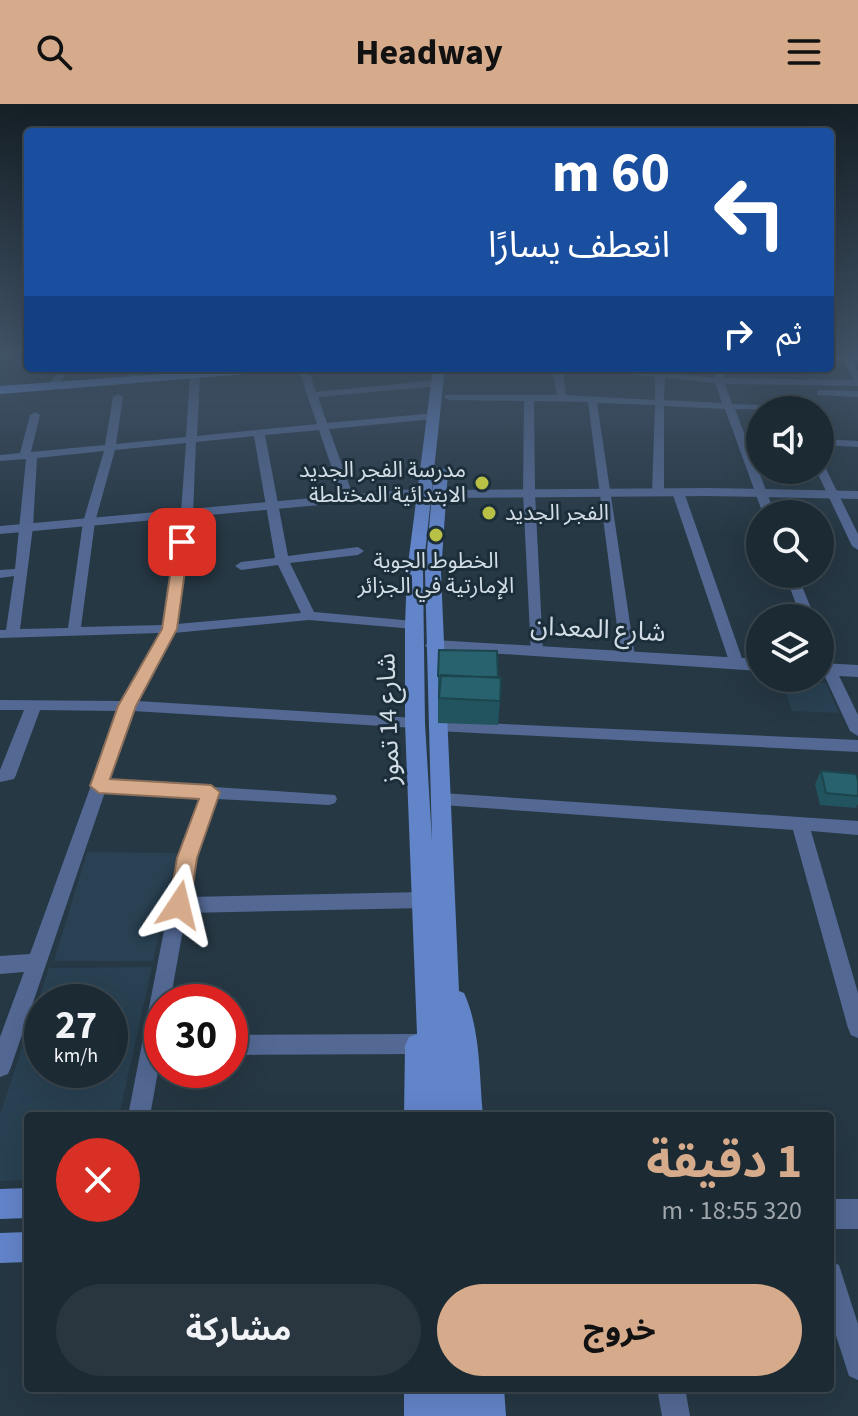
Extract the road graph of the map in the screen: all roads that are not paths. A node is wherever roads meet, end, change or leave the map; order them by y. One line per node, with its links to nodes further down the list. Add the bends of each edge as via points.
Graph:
1 (115, 414): 16 (street)
2 (194, 414): 13 (street)
3 (320, 414): 11 (street)
4 (439, 414): 21 (main road, شارع 14 تموز)
5 (529, 414): 22 (street)
6 (594, 414): 23 (street)
7 (661, 414): 24 (street)
8 (733, 414): 25 (street)
9 (35, 415): 17 (street)
10 (434, 416): 11 (street); 21 (main road, شارع 14 تموز)
11 (324, 427): 12 (street); 28 (street)
12 (259, 433): 13 (street); 30 (street)
13 (189, 440): 16 (street); 31 (street)
14 (834, 443): 15 (street)
15 (858, 444)
16 (110, 448): 17 (street); 32 (street)
17 (28, 456): 18 (street); 33 (street)
18 (0, 458)
19 (828, 484): 26 (street)
20 (678, 492): 24 (street); 25 (street); 49 (street)
21 (432, 493): 22 (street); 28 (street); 42 (main road, شارع 14 تموز, via 415,572); 46 (main road, شارع 14 تموز)
22 (529, 493): 23 (street); 47 (street)
23 (607, 493): 24 (street); 48 (street)
24 (658, 493)
25 (761, 493): 26 (street); 29 (street)
26 (833, 495): 27 (street); 35 (street)
27 (858, 495)
28 (348, 498): 30 (street)
29 (764, 500)
30 (270, 506): 31 (street); 37 (street)
31 (187, 513): 32 (street); 43 (street)
32 (89, 522): 33 (street); 44 (street)
33 (27, 527): 34 (street); 39 (street)
34 (0, 530)
35 (858, 546)
36 (358, 551): 37 (street)
37 (282, 560): 38 (street); 41 (street)
38 (241, 566)
39 (20, 572): 40 (street); 45 (street)
40 (0, 574)
41 (309, 616): 42 (street); 43 (street)
42 (414, 625): 57 (main road, شارع 14 تموز)
43 (169, 629): 44 (street); 56 (street)
44 (74, 631): 45 (street)
45 (6, 634)
46 (434, 645): 47 (street, شارع المعدان); 58 (main road, شارع 14 تموز)
47 (536, 651): 48 (street, شارع المعدان)
48 (628, 657): 49 (street, شارع المعدان)
49 (737, 664): 50 (street, شارع المعدان)
50 (746, 664)
51 (834, 670): 52 (street)
52 (858, 671)
53 (834, 688): 59 (street)
54 (0, 705): 55 (street)
55 (34, 705): 56 (street); 61 (street, via 8,775)
56 (127, 706): 57 (street); 62 (street)
57 (415, 723): 68 (main road, شارع 14 تموز)
58 (437, 726): 60 (street); 65 (main road, شارع 14 تموز)
59 (858, 731)
60 (858, 746)
61 (0, 776)
62 (99, 786): 63 (street); 70 (street)
63 (211, 792): 64 (street); 69 (street, via 187,858)
64 (329, 799)
65 (442, 799): 66 (street); 72 (main road, شارع 14 تموز)
66 (800, 824): 67 (street); 74 (street)
67 (858, 828)
68 (424, 900): 69 (street); 72 (main road, شارع 14 تموز)
69 (179, 905): 73 (street)
70 (36, 962): 71 (street); 77 (street)
71 (0, 965)
72 (437, 966): 75 (main road); 78 (main road, شارع 14 تموز); 84 (main road, via 462,1033)
73 (167, 984)
74 (858, 1028)
75 (418, 1044): 76 (street); 81 (main road)
76 (248, 1045)
77 (0, 1067)
78 (439, 1067): 82 (main road); 83 (main road)
79 (146, 1088): 80 (street)
80 (140, 1112)
81 (418, 1112)
82 (434, 1112)
83 (447, 1112)
84 (469, 1112)
85 (24, 1203): 86 (main road)
86 (0, 1204)
87 (834, 1214): 88 (street)
88 (858, 1214)
89 (24, 1247): 90 (main road)
90 (0, 1248)
91 (834, 1287): 92 (street)
92 (858, 1367)
93 (421, 1392): 98 (main road)
94 (443, 1392): 99 (main road)
95 (461, 1392): 100 (main road)
96 (487, 1392): 101 (main road)
97 (672, 1392): 102 (street)
98 (421, 1416)
99 (444, 1416)
100 (462, 1416)
101 (489, 1416)
102 (676, 1416)

